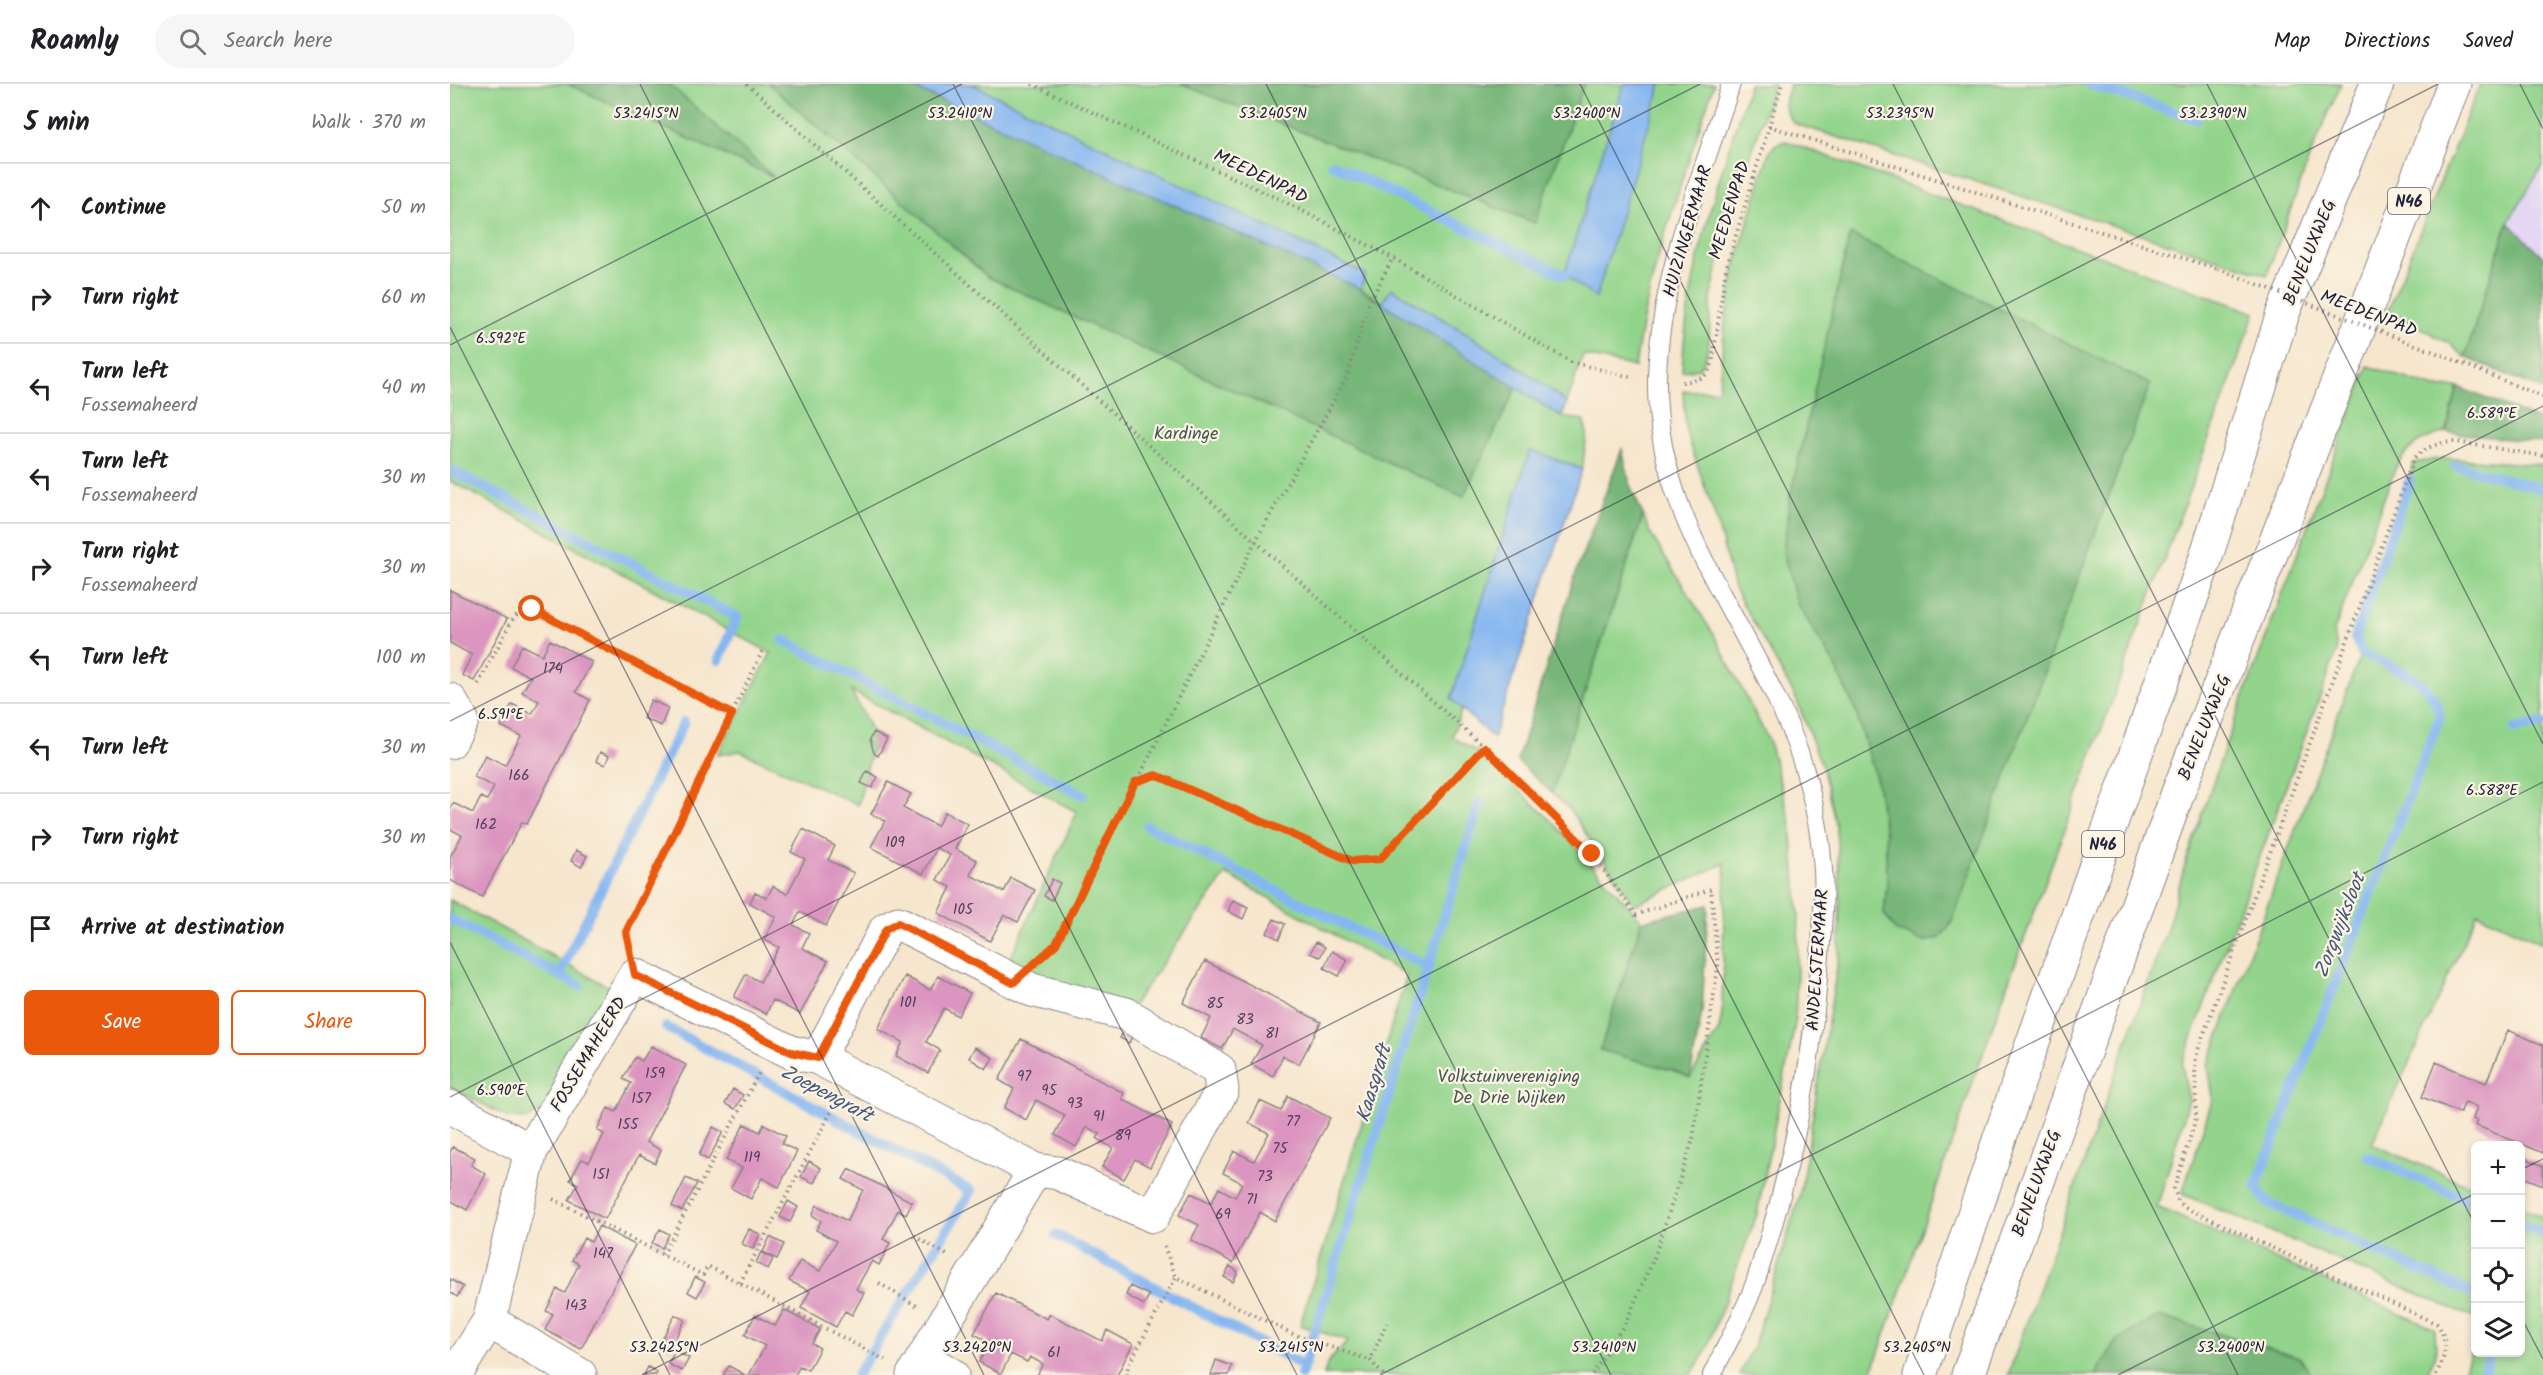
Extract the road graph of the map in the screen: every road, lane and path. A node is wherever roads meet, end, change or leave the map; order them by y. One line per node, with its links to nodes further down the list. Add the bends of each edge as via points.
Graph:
1 (747, 84): 12 (path)
2 (1032, 84): 8 (path, MEEDENPAD, via 1282,201)
3 (1731, 84): 9 (lane, HUIZINGERMAAR, via 1674,266)
4 (1782, 84): 7 (path)
5 (2377, 84): 46 (main road, BENELUXWEG / N46, via 2283,313 2205,560 2019,1081)
6 (2454, 84): 47 (main road, BENELUXWEG / N46, via 2179,790)
7 (1769, 126): 9 (path, MEEDENPAD, via 1726,268 1709,372 1698,381); 10 (path, MEEDENPAD, bridge, via 2218,269)
8 (1393, 258): 9 (path, MEEDENPAD, via 1571,362); 12 (path, via 1368,307 1348,375)
9 (1657, 381): 45 (lane, ANDELSTERMAAR, via 1663,435 1680,508 1696,548 1782,710 1808,784 1822,866 1821,952 1802,1113 1754,1285)
10 (2543, 397)
11 (2543, 456): 48 (path, via 2443,442 2429,446 2414,458 2199,1047 2195,1062 2196,1118 2175,1181 2175,1196 2186,1208 2437,1324 2446,1349)
12 (1255, 542): 16 (path); 17 (path)
13 (763, 650): 14 (path)
14 (732, 714): 15 (path, via 532,609 521,611 513,619); 18 (path, via 626,932)
15 (454, 720)
16 (1484, 747): 17 (path, via 1380,859 1352,861 1156,775); 44 (path, via 1592,854 1636,915 1710,889 1719,966 1693,1139 1655,1255 1627,1320)
17 (1135, 782): 19 (path, via 1056,944)
18 (635, 975): 20 (main road, FOSSEMAHEERD, via 791,1052); 24 (main road, FOSSEMAHEERD)
19 (1013, 983): 20 (main road, via 898,923 886,929); 27 (main road, via 1126,1014 1219,1070 1222,1090)
20 (818, 1058): 25 (main road, FOSSEMAHEERD)
21 (761, 1069): 29 (path)
22 (840, 1096): 32 (path)
23 (450, 1107): 24 (main road)
24 (531, 1151): 26 (main road, FOSSEMAHEERD)
25 (1035, 1170): 27 (main road, FOSSEMAHEERD, via 1058,1173); 38 (main road)
26 (523, 1183): 29 (path); 35 (main road, FOSSEMAHEERD)
27 (1153, 1216): 31 (path)
28 (914, 1236): 30 (path)
29 (663, 1255): 32 (path, via 703,1275 708,1266)
30 (956, 1260)
31 (1176, 1277): 37 (path, via 1297,1336); 42 (path, via 1128,1366)
32 (740, 1283): 38 (path, via 856,1344)
33 (879, 1283): 34 (path)
34 (926, 1312)
35 (489, 1321): 39 (main road, FOSSEMAHEERD); 40 (main road)
36 (1388, 1323): 37 (path)
37 (1370, 1360): 43 (path)
38 (910, 1366): 41 (main road)
39 (454, 1375)
40 (580, 1375)
41 (952, 1375)
42 (1128, 1375)
43 (1383, 1375)
44 (1592, 1375)
45 (1712, 1375)
46 (1920, 1375)
47 (1968, 1375)
48 (2436, 1375)

